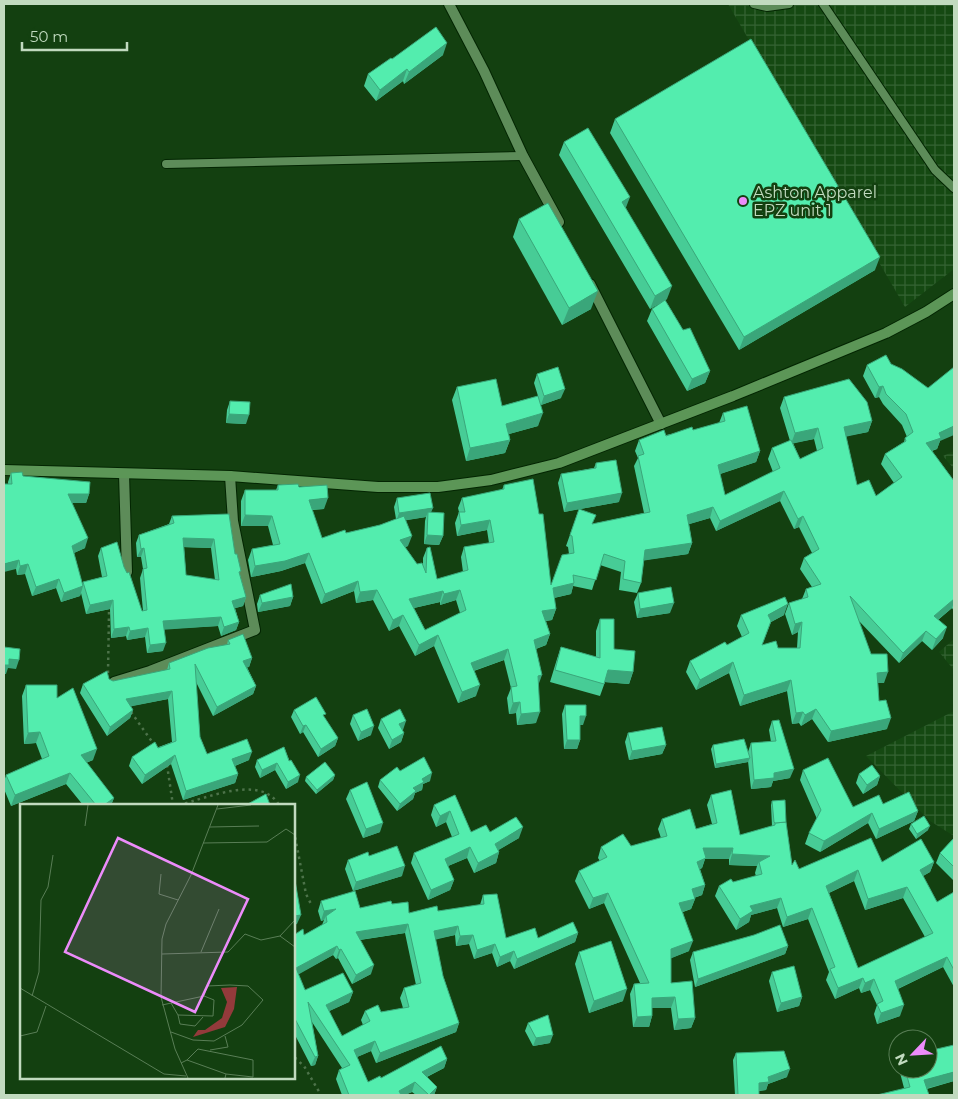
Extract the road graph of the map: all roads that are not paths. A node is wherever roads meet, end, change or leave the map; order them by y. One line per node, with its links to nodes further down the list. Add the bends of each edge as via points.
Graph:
1 (449, 4): 5 (street)
2 (754, 4): 3 (lane, via 767,7)
3 (789, 4)
4 (823, 4): 7 (lane, via 935,170)
5 (523, 156): 6 (lane); 8 (street)
6 (166, 164)
7 (954, 188)
8 (562, 229)
9 (584, 273): 11 (street)
10 (954, 294): 11 (main road, via 886,333)
11 (661, 424): 14 (main road, via 559,462 491,480 438,487)
12 (4, 470): 13 (main road)
13 (124, 474): 14 (main road); 15 (street)
14 (230, 476): 16 (street, via 233,521 255,630)
15 (127, 572)
16 (112, 683)

